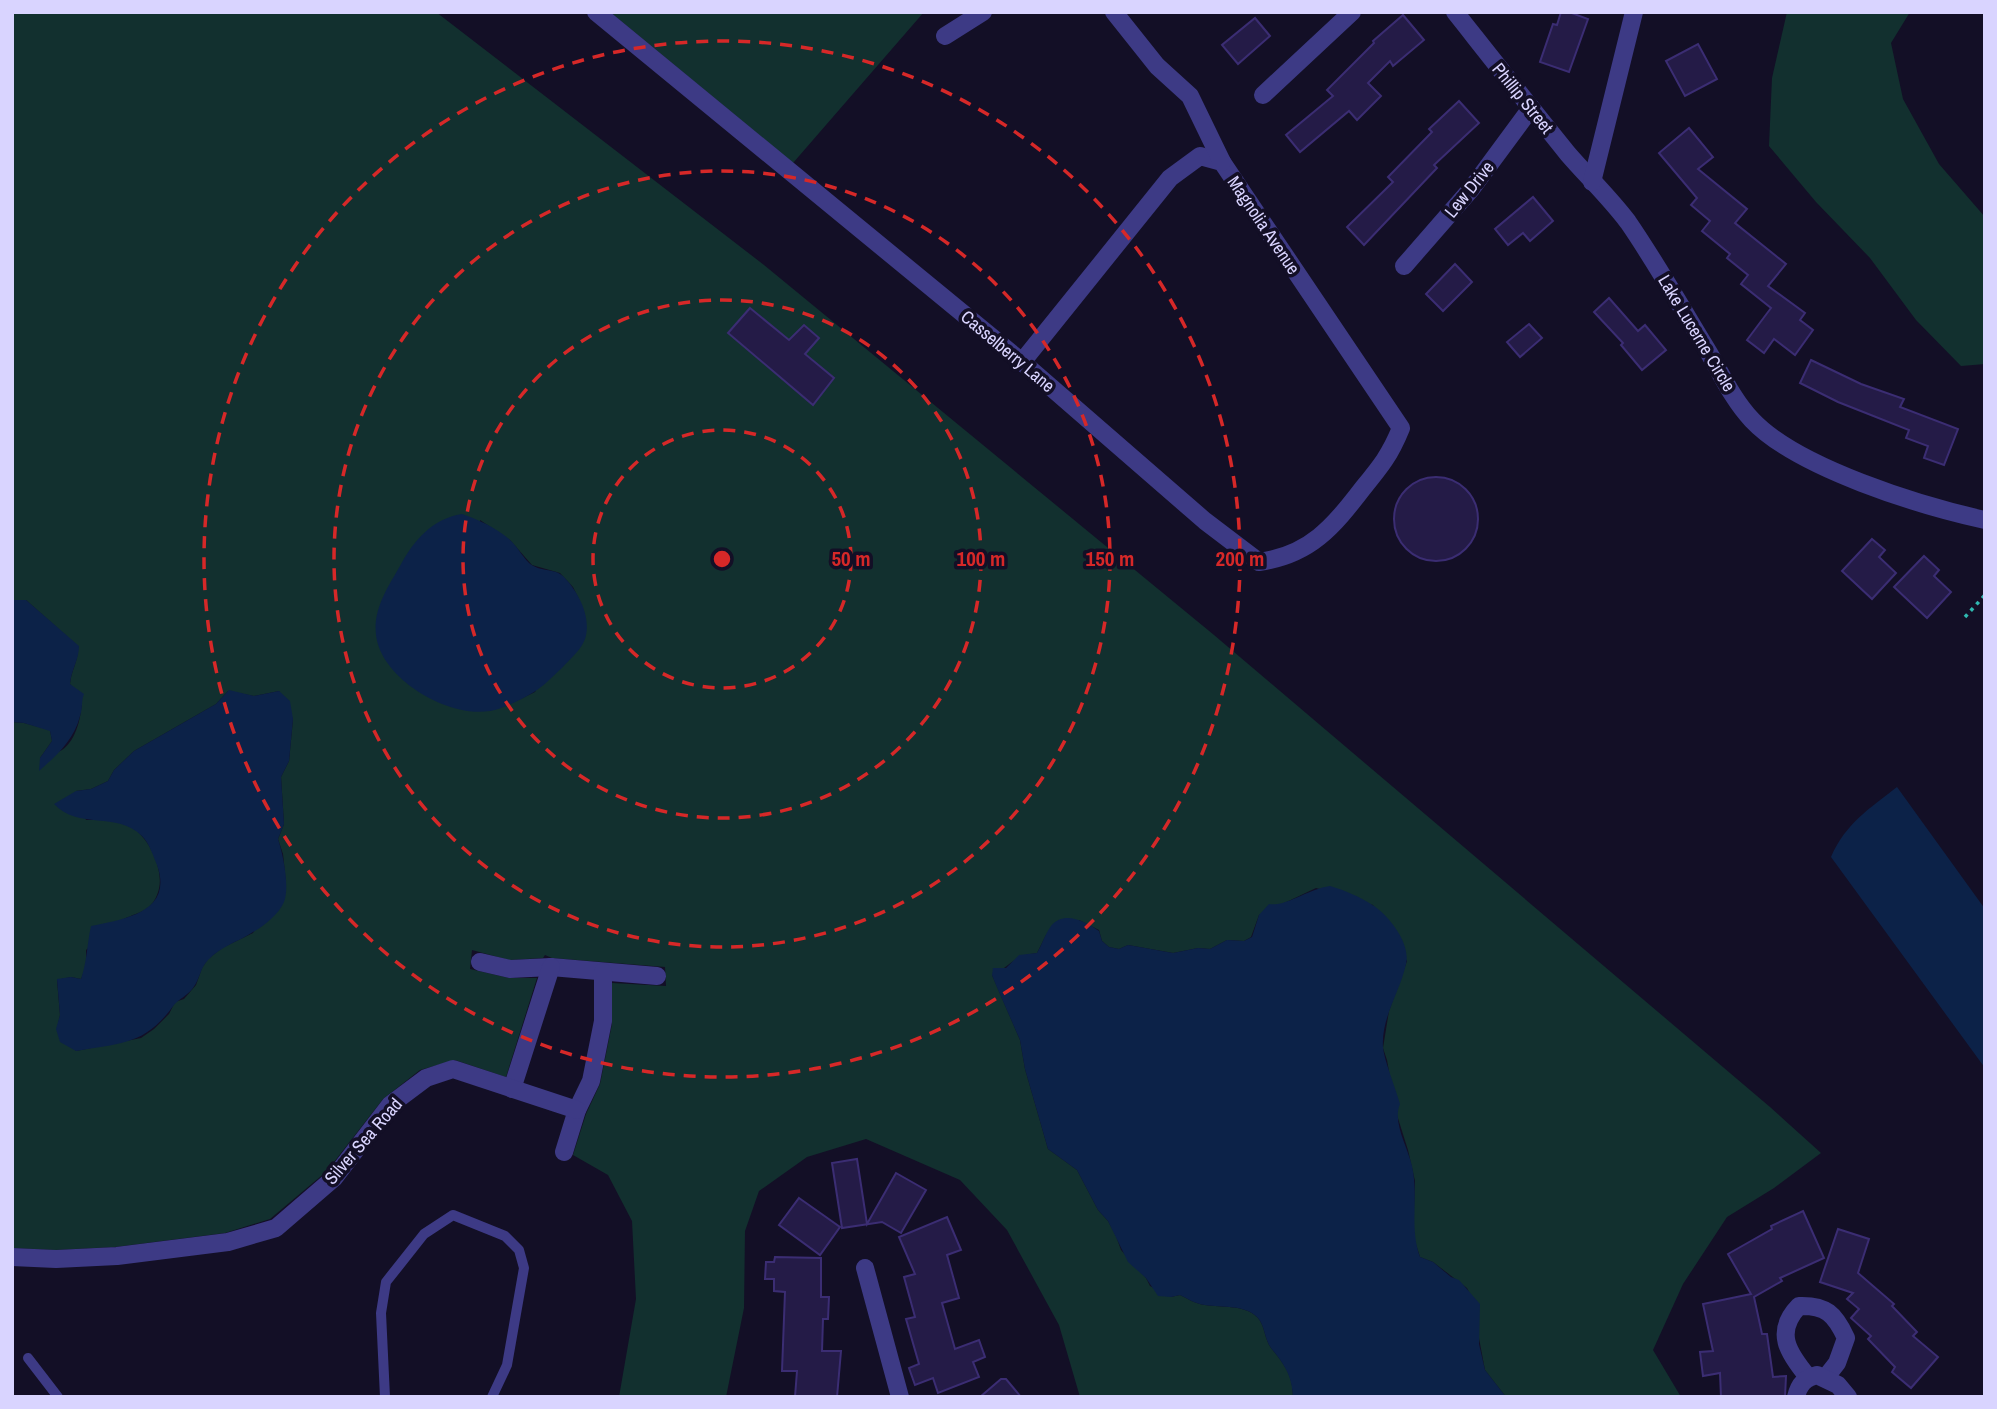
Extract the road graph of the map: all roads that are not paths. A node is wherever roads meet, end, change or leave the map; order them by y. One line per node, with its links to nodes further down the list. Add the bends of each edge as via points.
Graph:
1 (596, 12): 13 (street, Casselberry Lane)
2 (983, 12): 7 (street)
3 (1114, 12): 10 (street, via 1157,66 1189,96)
4 (1352, 12): 8 (street)
5 (1455, 12): 9 (street, Phillip Street)
6 (1634, 12): 11 (street)
7 (945, 36)
8 (1263, 95)
9 (1531, 108): 11 (street, Phillip Street); 12 (street, Lew Drive, via 1472,188)
10 (1222, 162): 13 (street, Magnolia Avenue, via 1200,156 1170,178); 14 (street, Magnolia Avenue)
11 (1592, 182): 15 (street, Lake Lucerne Circle, via 1657,266 1730,390 1752,420 1774,439 1887,492)
12 (1404, 266)
13 (1022, 362): 14 (street, Casselberry Lane, via 1259,562 1280,559 1308,546 1334,526 1391,453)
14 (1401, 428)
15 (1985, 520)
16 (480, 962): 17 (street, via 510,969)
17 (551, 967): 18 (street); 20 (street)
18 (603, 972): 19 (street); 21 (street, via 603,1021 591,1081)
19 (657, 976)
20 (512, 1089): 21 (street, Silver Sea Road); 23 (street, Silver Sea Road, via 453,1069 426,1078 390,1105 334,1178 275,1228 228,1242 117,1256)
21 (577, 1110): 22 (street)
22 (564, 1152)
23 (12, 1257)
24 (865, 1268): 29 (street)
25 (28, 1358): 26 (lane)
26 (58, 1397)
27 (384, 1397): 28 (lane, via 381,1313 386,1282 424,1234 453,1215 505,1236 519,1250 524,1268 507,1365)
28 (492, 1397)
29 (900, 1397)
30 (1796, 1397): 31 (street, via 1799,1385 1817,1377 1838,1385)
31 (1848, 1397)

